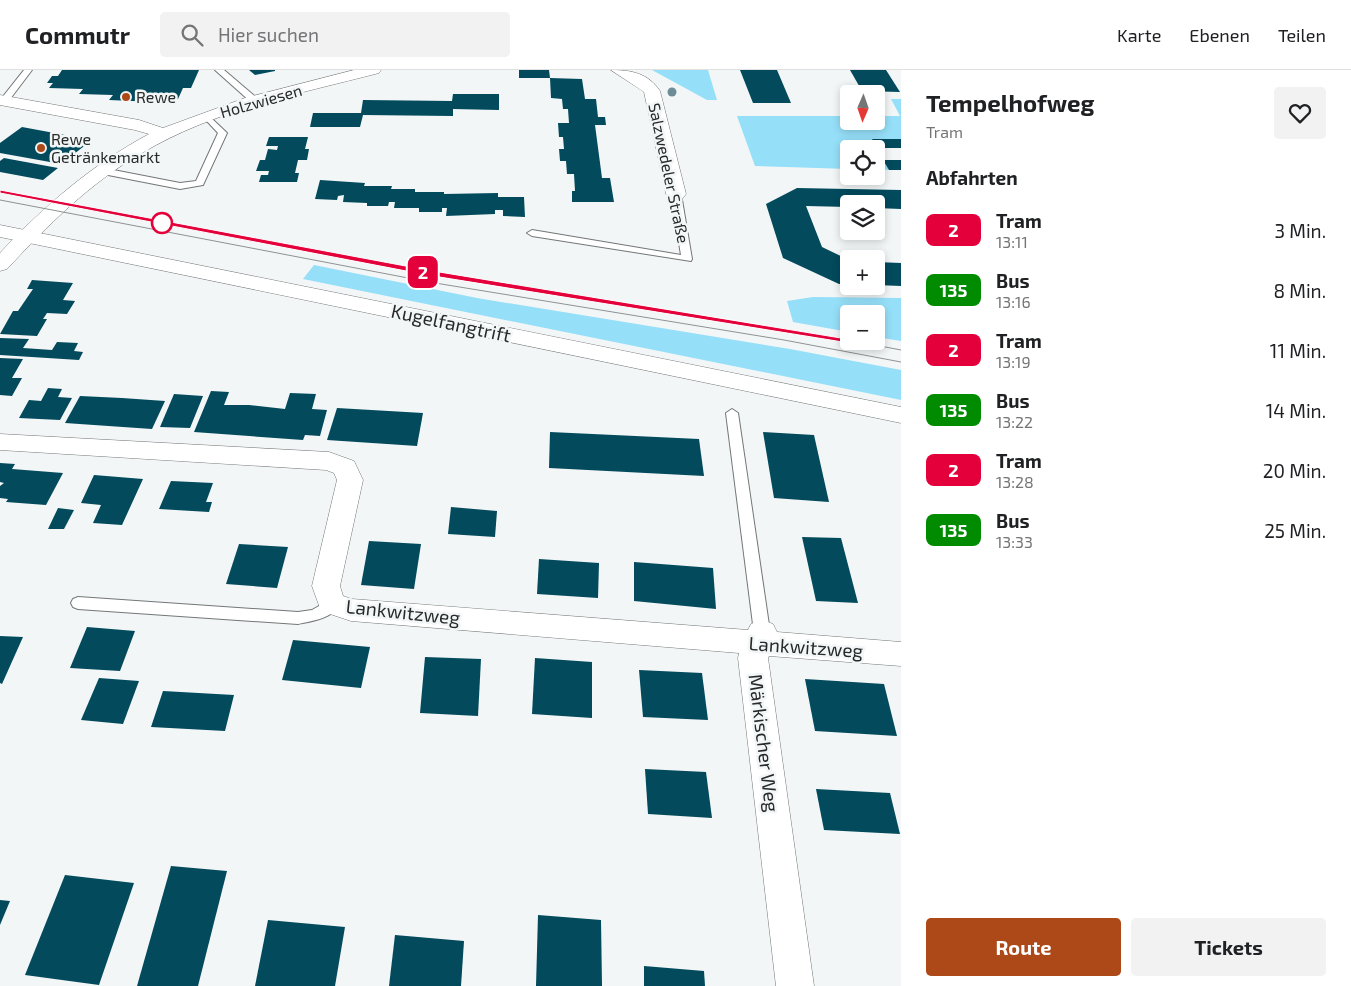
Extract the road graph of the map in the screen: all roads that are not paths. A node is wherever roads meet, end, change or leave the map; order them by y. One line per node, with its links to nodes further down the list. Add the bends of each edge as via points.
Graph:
1 (28, 70): 5 (lane)
2 (219, 70): 6 (lane)
3 (373, 70): 6 (street, Holzwiesen)
4 (618, 70): 10 (street, Salzwedeler Straße, via 652,91)
5 (2, 101): 8 (street, via 139,125)
6 (255, 101): 7 (street, Holzwiesen)
7 (207, 117): 8 (street, Holzwiesen); 9 (lane, Holzwiesen, via 223,132 200,183 180,186)
8 (165, 134): 9 (street, Holzwiesen)
9 (103, 171): 13 (street, Holzwiesen)
10 (676, 194): 12 (lane, Salzwedeler Straße, via 687,259)
11 (0, 231): 13 (street, Kugelfangtrift)
12 (532, 234)
13 (26, 237): 14 (street, Holzwiesen); 16 (street, Kugelfangtrift)
14 (0, 265)
15 (732, 413): 20 (lane, Märkischer Weg)
16 (901, 415)
17 (0, 442): 19 (street, Lankwitzweg, via 329,461 345,467 350,480 326,586)
18 (78, 603): 19 (lane, via 298,618 316,615)
19 (333, 604): 20 (street, Lankwitzweg, via 351,610)
20 (761, 638): 21 (street, Lankwitzweg); 22 (street, Märkischer Weg, via 753,658)
21 (901, 654)
22 (795, 986)

